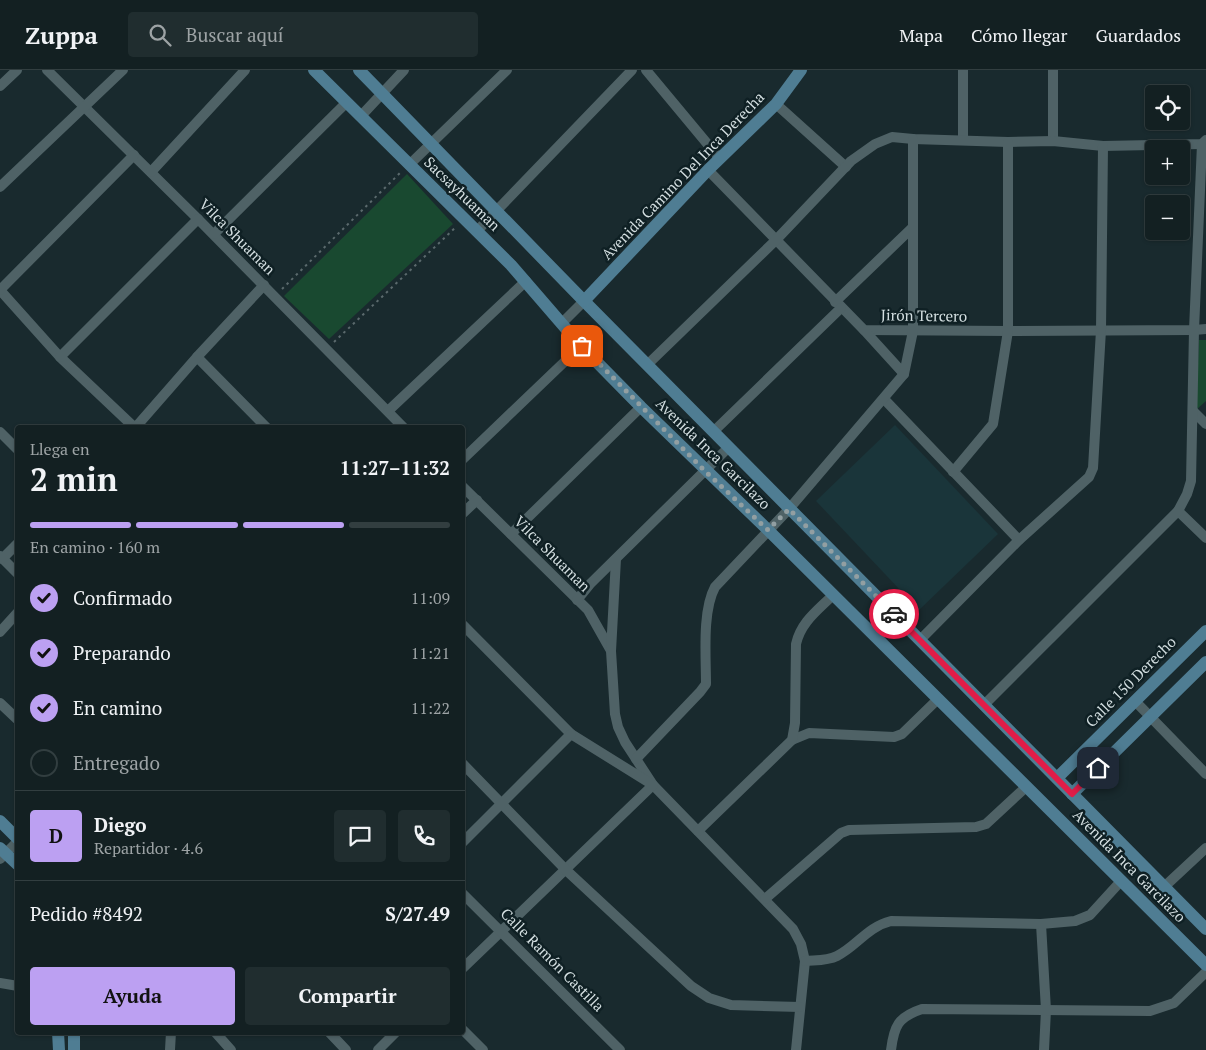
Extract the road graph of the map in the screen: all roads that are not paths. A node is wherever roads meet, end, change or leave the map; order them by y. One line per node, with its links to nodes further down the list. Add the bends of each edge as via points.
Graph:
1 (17, 70): 14 (street)
2 (47, 70): 18 (street, Vilca Shuaman)
3 (123, 70): 18 (street)
4 (245, 70): 32 (street)
5 (314, 70): 16 (main road, Sacsayhuaman)
6 (359, 70): 15 (main road, Avenida Inca Garcilazo)
7 (404, 70): 15 (street)
8 (507, 70): 25 (street)
9 (632, 70): 34 (street)
10 (646, 70): 28 (street)
11 (801, 70): 17 (main road, Avenida Camino Del Inca Derecha)
12 (962, 70): 21 (street)
13 (1052, 70): 22 (street)
14 (0, 86)
15 (382, 94): 19 (street); 25 (main road, Avenida Inca Garcilazo)
16 (346, 103): 19 (main road, Sacsayhuaman); 38 (street)
17 (776, 104): 28 (main road, Avenida Camino Del Inca Derecha); 30 (street)
18 (86, 106): 27 (street, Vilca Shuaman); 33 (street)
19 (361, 116): 29 (main road, Sacsayhuaman)
20 (913, 139): 21 (street); 30 (street, via 892,137 874,144); 36 (street)
21 (963, 140): 23 (street)
22 (1053, 141): 23 (street); 26 (street)
23 (1008, 142): 51 (street)
24 (1204, 142): 26 (street); 49 (street)
25 (430, 144): 29 (street); 34 (main road, Avenida Inca Garcilazo)
26 (1103, 146): 48 (street)
27 (134, 156): 32 (street, Vilca Shuaman); 42 (street)
28 (720, 159): 31 (main road, Avenida Camino Del Inca Derecha)
29 (409, 165): 37 (main road, Sacsayhuaman)
30 (846, 167): 39 (street)
31 (708, 170): 39 (street, Jirón Tercero); 43 (main road, Avenida Camino Del Inca Derecha)
32 (150, 172): 35 (street, Vilca Shuaman)
33 (0, 187)
34 (496, 210): 37 (street); 43 (main road, Avenida Inca Garcilazo)
35 (198, 218): 38 (street, Vilca Shuaman); 53 (street)
36 (913, 227): 44 (street); 50 (street)
37 (477, 231): 40 (main road, Sacsayhuaman)
38 (214, 234): 41 (street, Vilca Shuaman)
39 (776, 240): 44 (street, Jirón Tercero); 55 (street)
40 (526, 281): 45 (main road, Sacsayhuaman); 59 (street)
41 (264, 285): 54 (street); 59 (street, Vilca Shuaman)
42 (0, 290): 53 (street)
43 (584, 301): 45 (street); 55 (main road, Avenida Inca Garcilazo)
44 (838, 305): 47 (street, Jirón Tercero); 67 (street)
45 (562, 323): 52 (main road, Avenida Inca Garcilazo)
46 (1206, 329): 49 (street, Jirón Tercero)
47 (864, 330): 50 (street, Jirón Tercero); 56 (street)
48 (1101, 330): 49 (street, Jirón Tercero); 51 (street, Jirón Tercero); 81 (street, via 1093,468 1089,477)
49 (1194, 330): 60 (street)
50 (913, 331): 51 (street, Jirón Tercero); 56 (street)
51 (1008, 331): 72 (street, via 993,424)
52 (582, 346): 58 (main road, Avenida Inca Garcilazo); 70 (street)
53 (60, 357): 62 (street)
54 (197, 357): 63 (street); 64 (street)
55 (647, 365): 67 (main road, Avenida Inca Garcilazo)
56 (904, 374): 57 (street)
57 (884, 399): 72 (street); 75 (street)
58 (641, 407): 71 (main road, Avenida Inca Garcilazo); 79 (street)
59 (388, 411): 65 (street, Vilca Shuaman)
60 (1192, 411): 61 (street); 77 (street, via 1191,481)
61 (1206, 424)
62 (132, 425)
63 (138, 425)
64 (264, 425)
65 (401, 425)
66 (0, 432): 68 (street)
67 (713, 432): 69 (main road, Avenida Inca Garcilazo)
68 (15, 447)
69 (729, 448): 71 (street); 75 (main road, Avenida Inca Garcilazo)
70 (465, 457)
71 (705, 471): 78 (main road, Avenida Inca Garcilazo); 84 (street)
72 (953, 472): 81 (street)
73 (465, 489): 74 (street, Vilca Shuaman)
74 (477, 500): 76 (street); 79 (street, Vilca Shuaman)
75 (789, 509): 78 (street); 92 (main road, Avenida Inca Garcilazo)
76 (465, 511)
77 (1178, 511): 80 (street); 98 (street)
78 (768, 530): 86 (main road, Avenida Inca Garcilazo); 103 (street, via 710,596 706,684)
79 (511, 534): 87 (street, Vilca Shuaman)
80 (1206, 538)
81 (1019, 540): 92 (street)
82 (15, 545): 83 (street)
83 (1, 557): 85 (street)
84 (616, 559): 87 (street); 93 (street)
85 (15, 571)
86 (833, 595): 95 (main road, Avenida Inca Garcilazo); 102 (street, via 798,634)
87 (577, 600): 93 (street, Vilca Shuaman, via 588,610)
88 (15, 615): 91 (street)
89 (465, 630): 101 (street)
90 (1206, 631): 96 (main road, Calle 150 Derecho)
91 (0, 632)
92 (920, 640): 98 (main road, Avenida Inca Garcilazo)
93 (611, 650): 103 (street, via 618,727)
94 (1206, 662): 100 (main road)
95 (938, 699): 102 (street, via 902,734 894,737 810,733); 108 (main road, Avenida Inca Garcilazo)
96 (1135, 701): 100 (street); 106 (main road, Calle 150 Derecho)
97 (0, 703): 99 (street)
98 (984, 705): 106 (main road, Avenida Inca Garcilazo)
99 (15, 717)
100 (1150, 717): 105 (street); 109 (main road)
101 (571, 734): 107 (street); 110 (street)
102 (792, 740): 112 (street)
103 (636, 759): 107 (street)
104 (465, 766): 110 (street)
105 (1206, 774)
106 (1057, 778): 109 (main road, Avenida Inca Garcilazo)
107 (653, 785): 112 (street); 119 (street)
108 (1026, 787): 120 (main road, Avenida Inca Garcilazo); 123 (street, via 986,824 976,827 849,830 841,833)
109 (1072, 794): 121 (main road, Avenida Inca Garcilazo)
110 (502, 803): 114 (street); 119 (street)
111 (0, 821): 113 (main road)
112 (698, 831): 123 (street)
113 (15, 837)
114 (465, 840)
115 (15, 843): 117 (street)
116 (1206, 848): 121 (street)
117 (2, 854): 118 (main road)
118 (15, 863)
119 (566, 870): 126 (street); 133 (street, via 691,986 709,998 731,1005)
120 (1121, 881): 124 (street, via 1083,919); 128 (main road, Avenida Inca Garcilazo)
121 (1164, 887): 125 (main road, Avenida Inca Garcilazo)
122 (465, 896): 126 (street, Calle Ramón Castilla)
123 (765, 899): 127 (street, via 793,929)
124 (1042, 924): 127 (street, via 890,920 869,930 838,955); 134 (street)
125 (1206, 930)
126 (502, 932): 129 (street); 149 (street, Calle Ramón Castilla)
127 (805, 961): 133 (street)
128 (1206, 965)
129 (465, 966)
130 (1206, 972): 134 (street, via 1174,1003 1150,1011)
131 (0, 983): 132 (street)
132 (15, 986)
133 (800, 1007): 150 (street)
134 (1046, 1010): 151 (street, via 922,1009 901,1019); 152 (street)
135 (465, 1032): 148 (street)
136 (58, 1035): 142 (main road)
137 (74, 1035): 143 (main road)
138 (171, 1035): 144 (street)
139 (218, 1035): 145 (street)
140 (332, 1035): 146 (street)
141 (393, 1035): 147 (street)
142 (59, 1050)
143 (74, 1050)
144 (170, 1050)
145 (230, 1050)
146 (346, 1050)
147 (378, 1050)
148 (482, 1050)
149 (620, 1050)
150 (796, 1050)
151 (891, 1050)
152 (1044, 1050)

